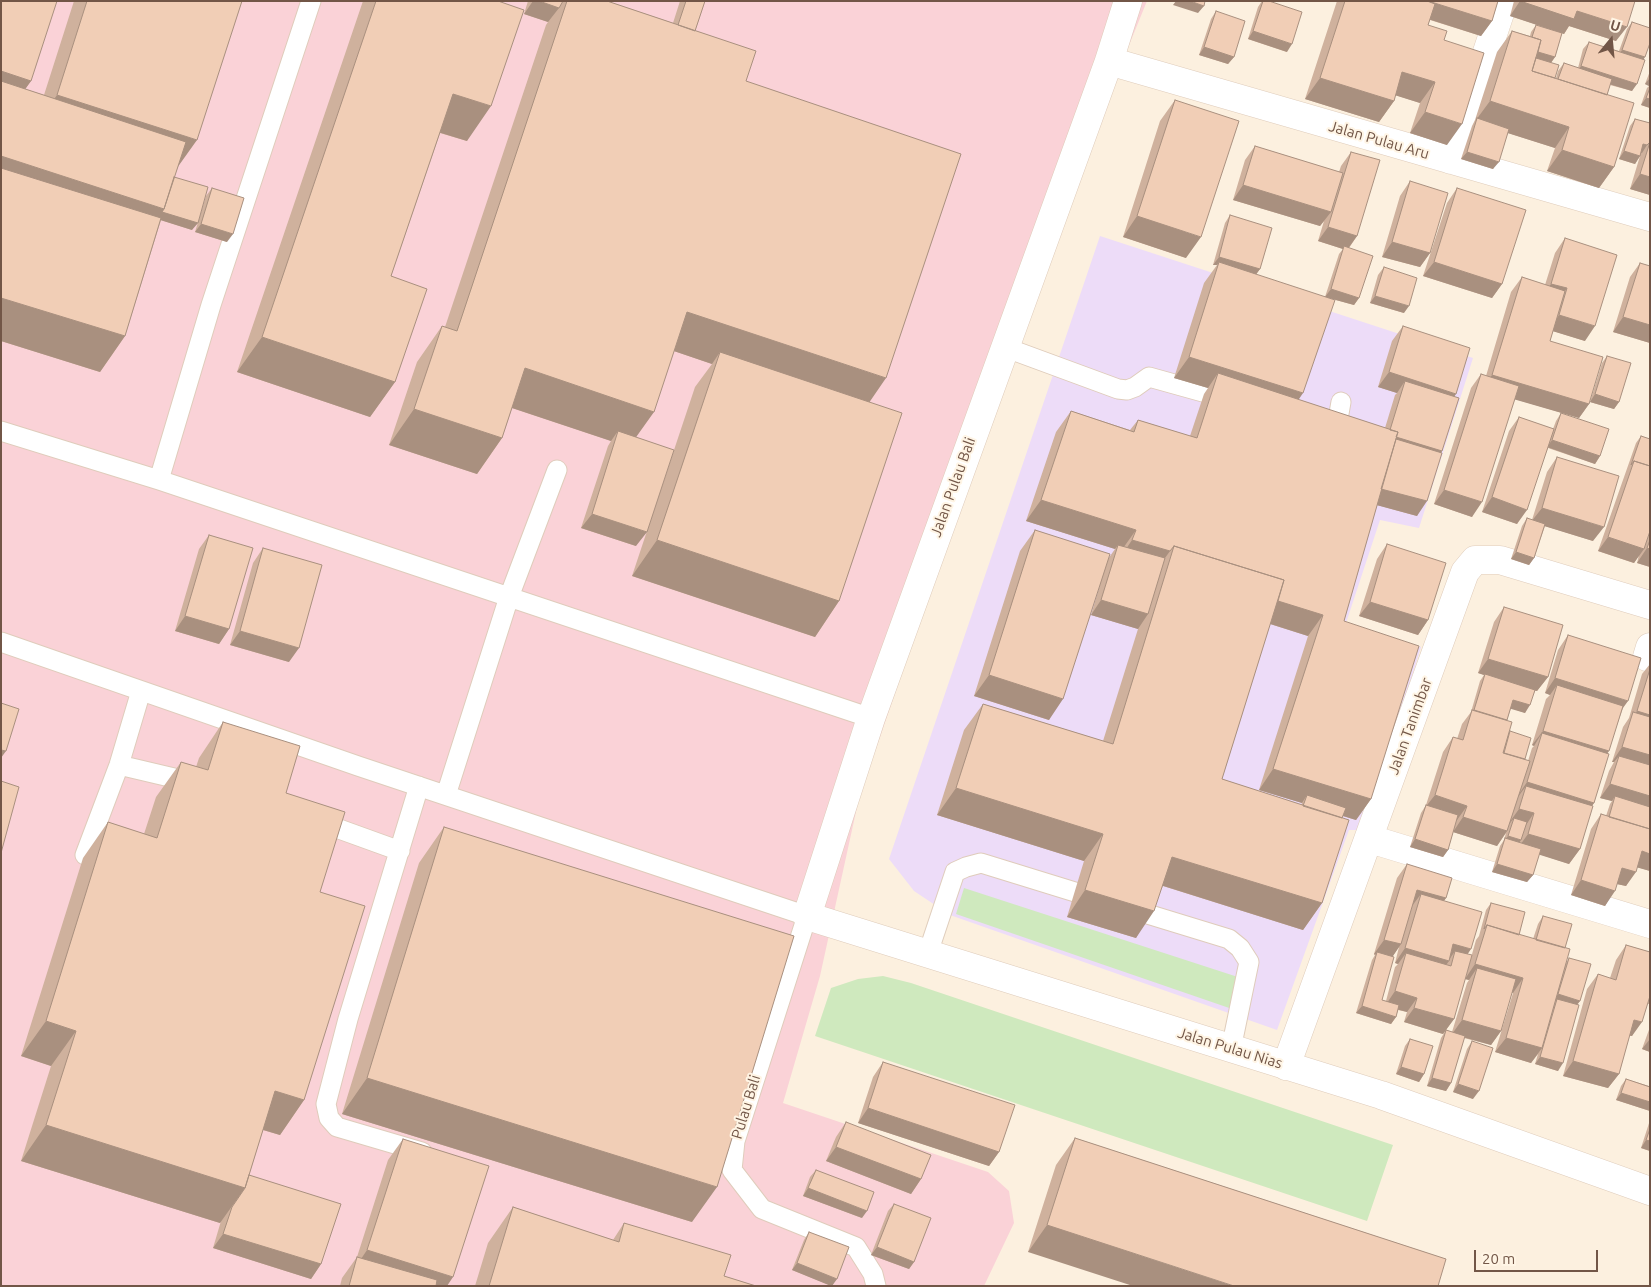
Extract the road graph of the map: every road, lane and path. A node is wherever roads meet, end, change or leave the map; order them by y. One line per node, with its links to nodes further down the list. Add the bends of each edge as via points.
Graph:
1 (311, 1): 13 (lane, via 211,304)
2 (1128, 1): 4 (street, Jalan Pulau Bali)
3 (1504, 1): 5 (street)
4 (1109, 61): 5 (street, Jalan Pulau Aru); 7 (street, Jalan Pulau Bali)
5 (1451, 160): 6 (street, Jalan Pulau Aru)
6 (1650, 217)
7 (1004, 347): 9 (lane, via 1118,389 1127,390 1149,377); 18 (street, Jalan Pulau Bali)
8 (1341, 402): 10 (lane, via 1333,431)
9 (1243, 404)
10 (1307, 426)
11 (1, 431): 13 (lane)
12 (556, 470): 14 (lane)
13 (159, 480): 14 (lane)
14 (509, 597): 18 (lane); 22 (lane)
15 (1650, 605): 24 (street, Jalan Tanimbar, via 1500,560 1475,560 1465,572)
16 (1, 642): 17 (lane)
17 (141, 691): 19 (lane); 21 (lane)
18 (871, 718): 29 (street, Jalan Pulau Bali)
19 (119, 765): 20 (lane); 26 (lane)
20 (191, 782)
21 (419, 786): 22 (lane); 25 (lane)
22 (446, 795): 29 (lane)
23 (297, 814): 25 (lane)
24 (1370, 839): 30 (street); 33 (street, Jalan Tanimbar)
25 (400, 851): 34 (lane, via 348,1019 326,1104 329,1118 337,1127)
26 (86, 855)
27 (1075, 892): 31 (lane, via 981,863 966,867 955,872)
28 (1144, 913): 32 (lane, via 1229,939 1250,962)
29 (808, 916): 31 (street, Jalan Pulau Nias); 36 (lane, Pulau Bali, via 735,1140 732,1170 762,1209 856,1247 873,1274)
30 (1650, 924)
31 (928, 953): 32 (street, Jalan Pulau Nias)
32 (1231, 1049): 33 (street, Jalan Pulau Nias)
33 (1286, 1066): 35 (street, Jalan Pulau Nias)
34 (436, 1156)
35 (1650, 1191)
36 (876, 1286)

